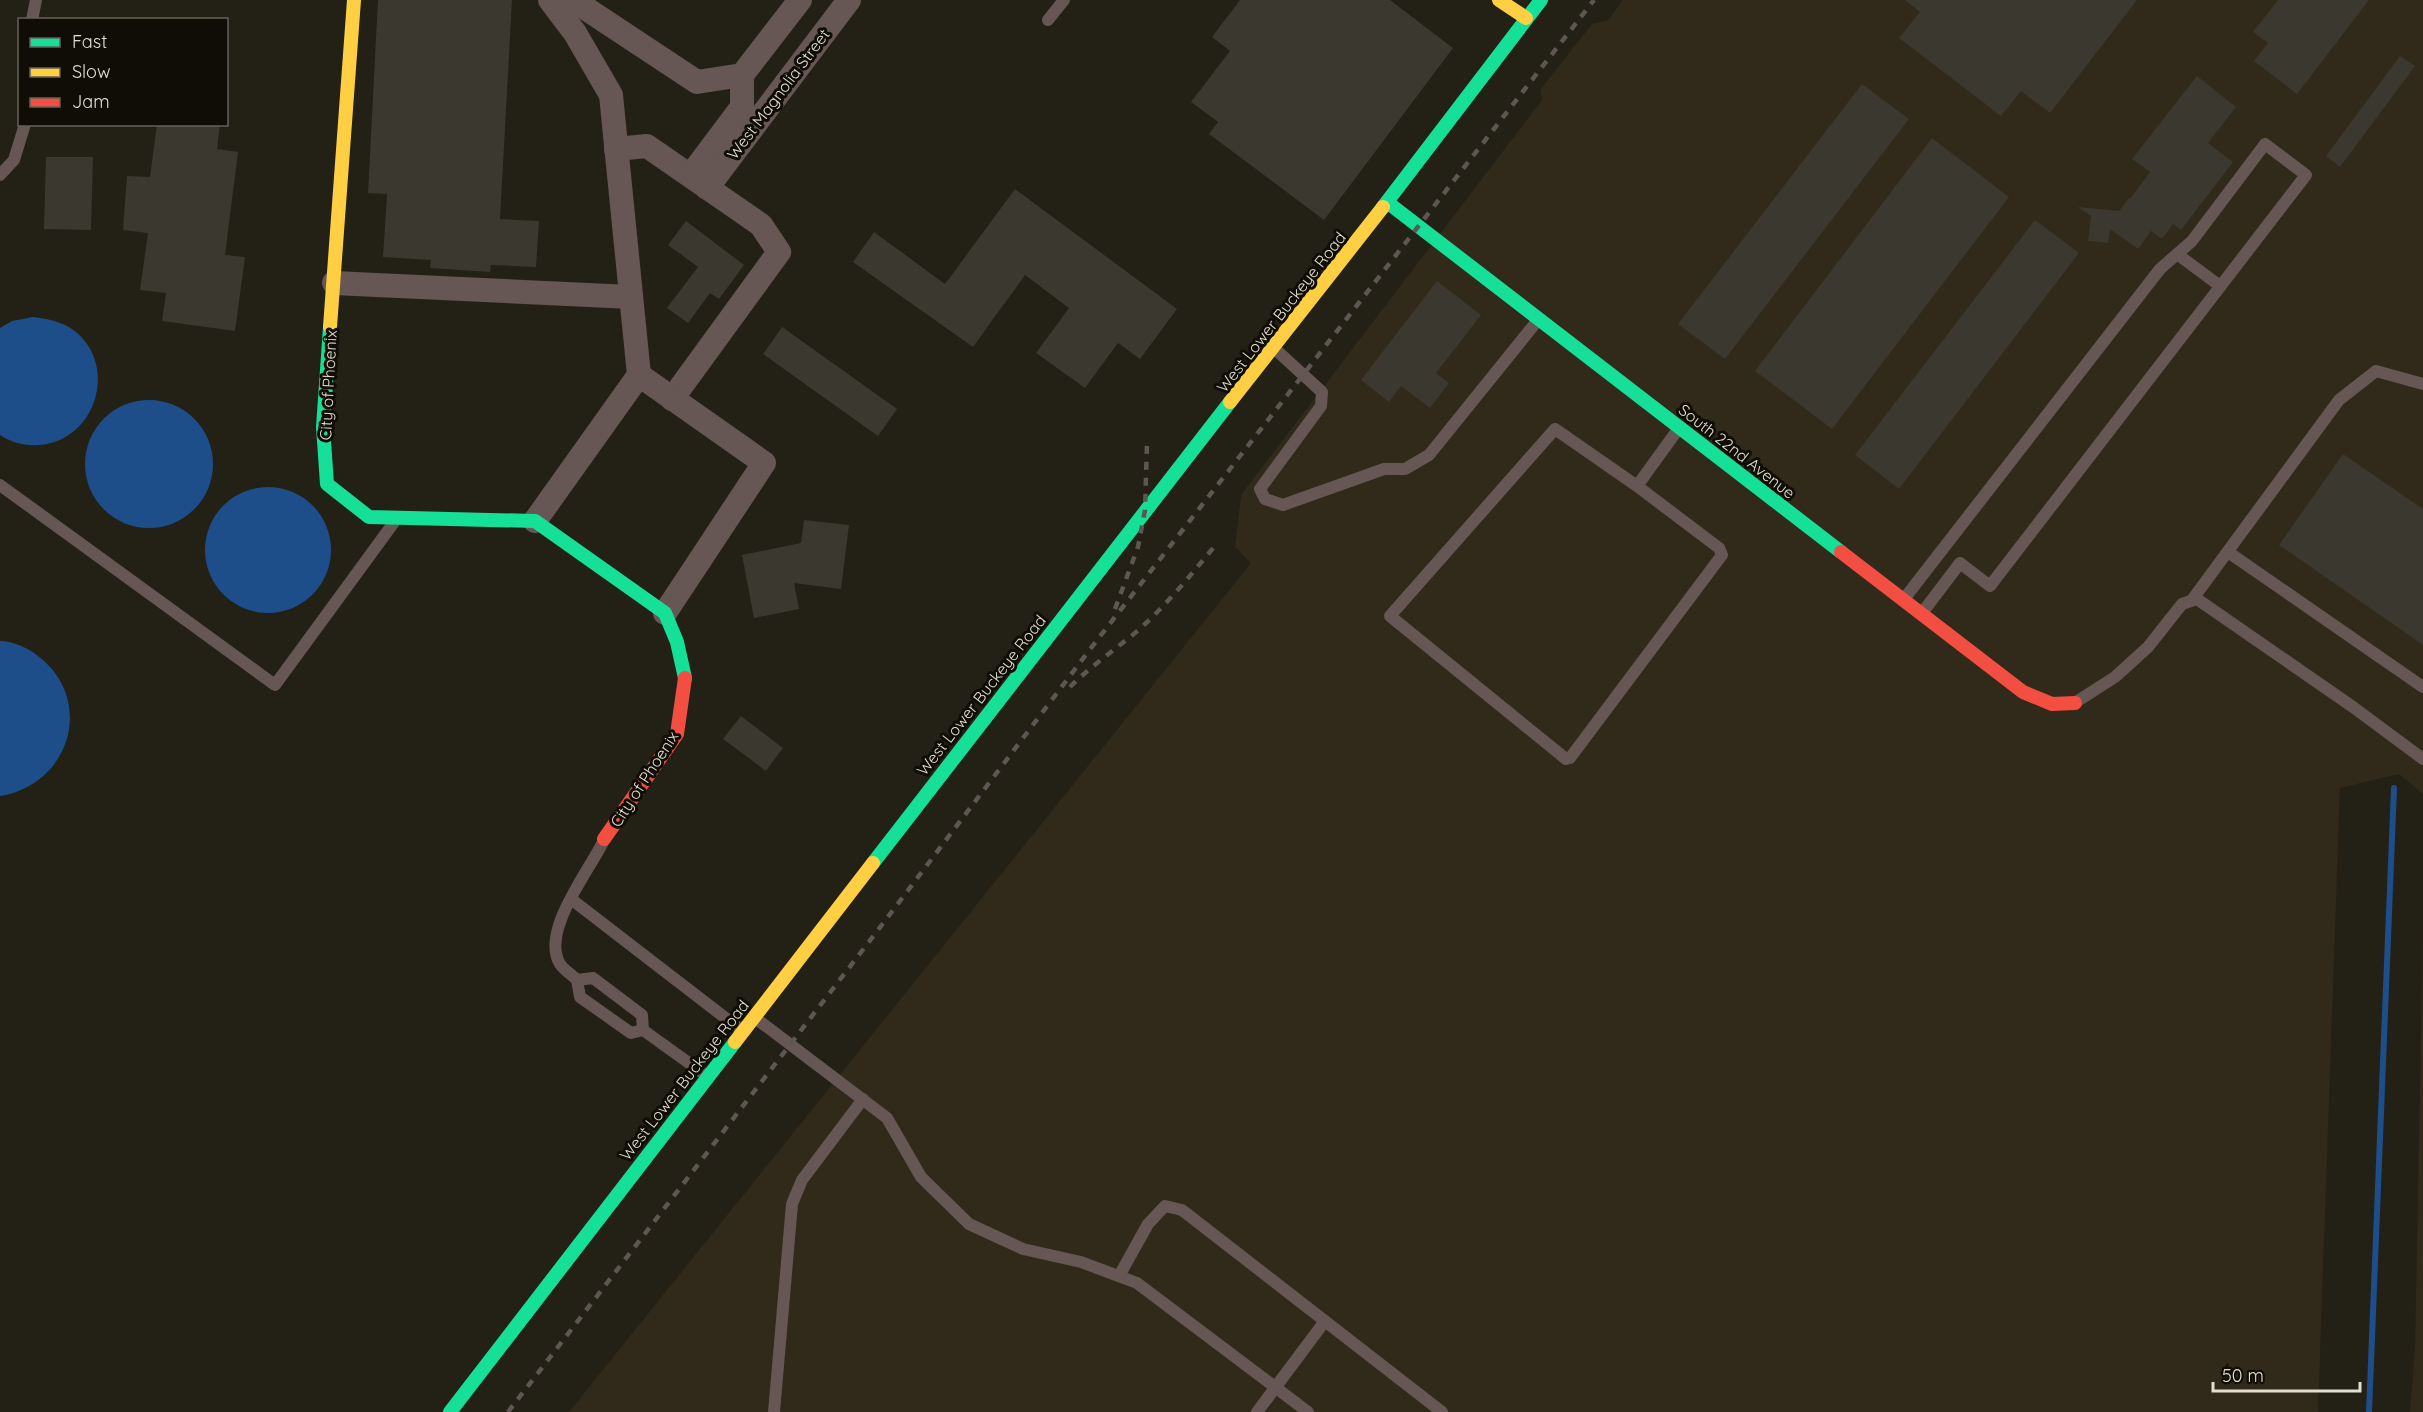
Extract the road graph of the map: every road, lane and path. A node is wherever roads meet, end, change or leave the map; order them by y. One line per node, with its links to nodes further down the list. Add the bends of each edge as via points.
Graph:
1 (36, 0): 10 (lane)
2 (354, 0): 20 (street, City of Phoenix)
3 (550, 0): 15 (street, via 575,33 610,94)
4 (573, 0): 13 (street, via 697,82)
5 (800, 0): 13 (street)
6 (849, 0): 17 (street, West Magnolia Street)
7 (1064, 0): 12 (lane)
8 (1499, 0): 11 (street)
9 (1541, 0): 11 (street, West Lower Buckeye Road)
10 (32, 18)
11 (1526, 18): 18 (street, West Lower Buckeye Road)
12 (1048, 20)
13 (742, 75): 17 (street, West Magnolia Street, via 742,107)
14 (24, 126): 16 (lane, via 14,160)
15 (616, 149): 17 (street, via 646,146); 22 (street)
16 (0, 175)
17 (699, 182): 27 (street, via 761,225 779,252)
18 (1388, 202): 23 (street, South 22nd Avenue); 24 (street, West Lower Buckeye Road)
19 (2177, 254): 21 (lane); 21 (lane, via 2192,241 2265,144 2306,175); 34 (lane, via 2160,269)
20 (334, 283): 22 (street); 31 (street, City of Phoenix, via 323,427 327,484 369,517)
21 (2220, 286): 37 (lane, via 1990,586 1960,563)
22 (631, 297): 25 (street)
23 (1539, 319): 24 (lane, via 1429,455 1405,470 1384,469 1283,506 1265,499 1260,489 1320,406 1322,392); 28 (street, South 22nd Avenue)
24 (1274, 348): 44 (street, West Lower Buckeye Road)
25 (639, 375): 27 (street); 32 (street)
26 (2423, 384): 33 (lane, via 2376,370 2339,400)
27 (672, 399): 36 (street, via 764,463)
28 (1680, 428): 30 (lane); 34 (street, South 22nd Avenue)
29 (0, 485): 31 (lane, via 275,685)
30 (1637, 486): 30 (lane, via 1722,555 1568,759 1390,616 1555,429)
31 (397, 518): 32 (street, City of Phoenix)
32 (535, 521): 36 (street)
33 (2228, 552): 35 (lane); 38 (lane)
34 (1903, 600): 37 (street, South 22nd Avenue)
35 (2192, 600): 39 (lane, via 2182,604 2148,647 2115,677); 40 (lane, via 2197,599 2306,674)
36 (665, 613): 41 (street, City of Phoenix, via 685,676 677,734)
37 (1921, 614): 39 (street, South 22nd Avenue, via 2023,692 2052,704)
38 (2423, 687)
39 (2075, 703)
40 (2423, 759)
41 (604, 838): 42 (lane)
42 (571, 899): 43 (lane, via 554,946 560,965); 46 (lane)
43 (578, 980): 45 (lane, via 580,997 631,1032); 45 (lane, via 593,978 642,1015)
44 (753, 1016): 46 (street, West Lower Buckeye Road); 48 (lane)
45 (643, 1030): 47 (lane)
46 (742, 1031): 47 (street, West Lower Buckeye Road)
47 (706, 1076): 52 (street, West Lower Buckeye Road)
48 (863, 1099): 49 (lane, via 887,1118 921,1177 969,1224 1023,1249 1081,1262); 53 (lane, via 802,1180 792,1204)
49 (1119, 1276): 50 (lane, via 1148,1224 1165,1206 1182,1210); 51 (lane, via 1137,1283)
50 (1325, 1321): 51 (lane); 56 (lane)
51 (1275, 1388): 54 (lane); 55 (lane)
52 (450, 1412)
53 (774, 1412)
54 (1257, 1412)
55 (1308, 1412)
56 (1442, 1412)

